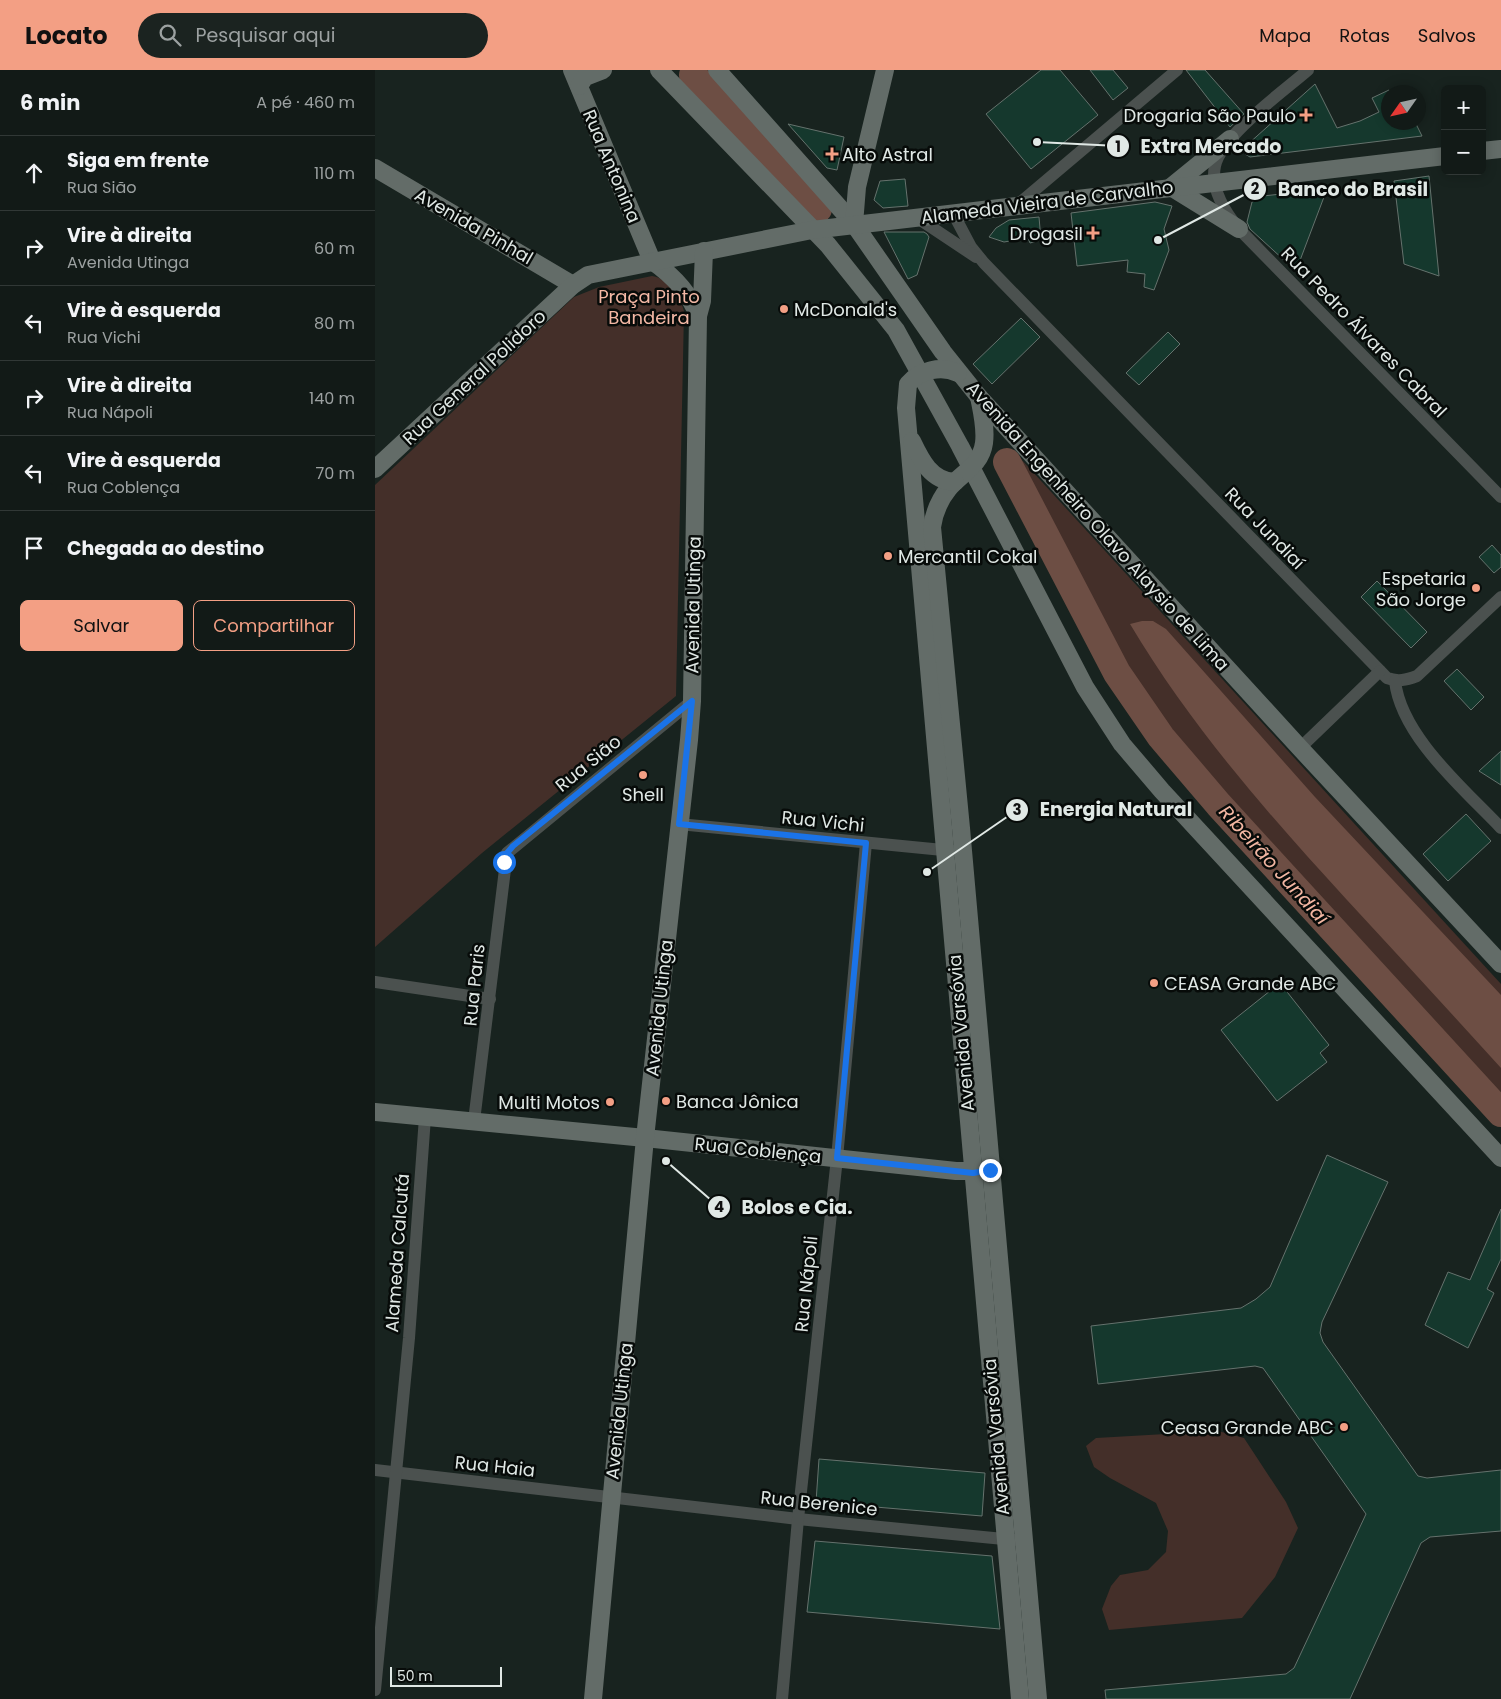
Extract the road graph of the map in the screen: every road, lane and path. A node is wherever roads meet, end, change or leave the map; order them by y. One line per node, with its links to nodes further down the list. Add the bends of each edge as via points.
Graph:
1 (572, 70): 8 (main road, Rua Antonina)
2 (603, 70): 8 (main road, via 585,77)
3 (659, 70): 21 (main road)
4 (717, 70): 19 (main road, Avenida Engenheiro Olavo Alaysio de Lima)
5 (885, 70): 19 (main road, via 857,187)
6 (1177, 70): 16 (street)
7 (1307, 70): 9 (street)
8 (579, 86): 23 (main road, Rua Antonina)
9 (1230, 139): 14 (street, via 1215,166); 15 (main road)
10 (1501, 149): 11 (main road)
11 (1486, 151)
12 (1441, 156): 14 (main road, Alameda Vieira de Carvalho)
13 (375, 168): 25 (main road, Avenida Pinhal)
14 (1215, 182): 15 (main road, Alameda Vieira de Carvalho); 20 (street, Rua Pedro Álvares Cabral, via 1223,207)
15 (1171, 187): 16 (main road, Alameda Vieira de Carvalho); 20 (main road)
16 (1016, 206): 17 (main road, Alameda Vieira de Carvalho)
17 (953, 213): 18 (main road, Alameda Vieira de Carvalho); 24 (street, Rua Jundiaí, via 971,247)
18 (916, 217): 19 (main road, Alameda Vieira de Carvalho); 24 (street, Rua Jundiaí)
19 (854, 224): 21 (main road, Alameda Vieira de Carvalho); 28 (main road, Avenida Engenheiro Olavo Alaysio de Lima)
20 (1239, 229): 34 (street, Rua Pedro Álvares Cabral)
21 (812, 230): 22 (main road, Alameda Vieira de Carvalho); 27 (main road, via 891,323)
22 (704, 251): 23 (main road, Alameda Vieira de Carvalho); 26 (main road, Avenida Utinga, via 702,302)
23 (652, 261): 25 (main road, via 588,275); 26 (main road, Avenida Utinga, via 682,288)
24 (984, 263): 36 (street, Rua Jundiaí)
25 (573, 285): 32 (main road, Rua General Polidoro)
26 (698, 316): 38 (main road, Avenida Utinga)
27 (921, 373): 28 (main road, via 945,369); 30 (main road, Avenida Varsóvia, via 908,384 905,396); 31 (main road)
28 (958, 373): 29 (main road, Avenida Engenheiro Olavo Alaysio de Lima)
29 (979, 397): 31 (main road, Avenida Varsóvia, via 984,443 981,455); 39 (main road, Avenida Engenheiro Olavo Alaysio de Lima)
30 (907, 431): 33 (main road, via 929,470 939,478); 43 (main road, Avenida Varsóvia)
31 (971, 468): 33 (main road, Avenida Varsóvia); 54 (main road, via 1085,687 1122,744)
32 (375, 469)
33 (955, 482): 44 (main road, Avenida Varsóvia, via 940,502 932,527)
34 (1501, 497)
35 (1501, 597): 37 (street, via 1417,676)
36 (1380, 671): 37 (street, Rua Jundiaí); 39 (street)
37 (1395, 681): 41 (street, via 1404,716 1428,749)
38 (692, 701): 40 (main road, Avenida Utinga); 45 (street, Rua Sião)
39 (1300, 748): 46 (main road, Avenida Engenheiro Olavo Alaysio de Lima)
40 (679, 824): 42 (street, Rua Vichi); 52 (main road, Avenida Utinga)
41 (1501, 828)
42 (866, 843): 43 (street, Rua Vichi); 53 (street, Rua Nápoli)
43 (946, 850): 44 (street, Rua Vichi); 56 (main road, Avenida Varsóvia)
44 (963, 852): 55 (main road, Avenida Varsóvia)
45 (507, 853): 48 (street, Rua Paris)
46 (1501, 964)
47 (375, 982): 48 (street)
48 (491, 999): 51 (street, Rua Paris)
49 (375, 1112): 50 (main road, Rua Coblença)
50 (425, 1116): 51 (main road, Rua Coblença); 58 (street, Alameda Calcutá)
51 (474, 1121): 52 (main road, Rua Coblença)
52 (645, 1138): 53 (main road, Rua Coblença); 59 (main road, Avenida Utinga)
53 (837, 1158): 56 (main road, Rua Coblença); 60 (street, Rua Nápoli)
54 (1501, 1158)
55 (990, 1170): 56 (main road, Rua Coblença); 62 (main road, Avenida Varsóvia)
56 (973, 1173): 61 (main road, Avenida Varsóvia)
57 (375, 1470): 58 (street, Rua Haia)
58 (396, 1472): 59 (street, Rua Haia); 63 (street, Alameda Calcutá)
59 (610, 1497): 60 (street, Rua Berenice); 64 (main road, Avenida Utinga)
60 (798, 1519): 61 (street, Rua Berenice); 65 (street, Rua Nápoli)
61 (1005, 1539): 62 (street, Rua Berenice); 66 (main road, Avenida Varsóvia)
62 (1024, 1540): 67 (main road, Avenida Varsóvia)
63 (375, 1690)
64 (593, 1699)
65 (782, 1699)
66 (1020, 1699)
67 (1038, 1699)

